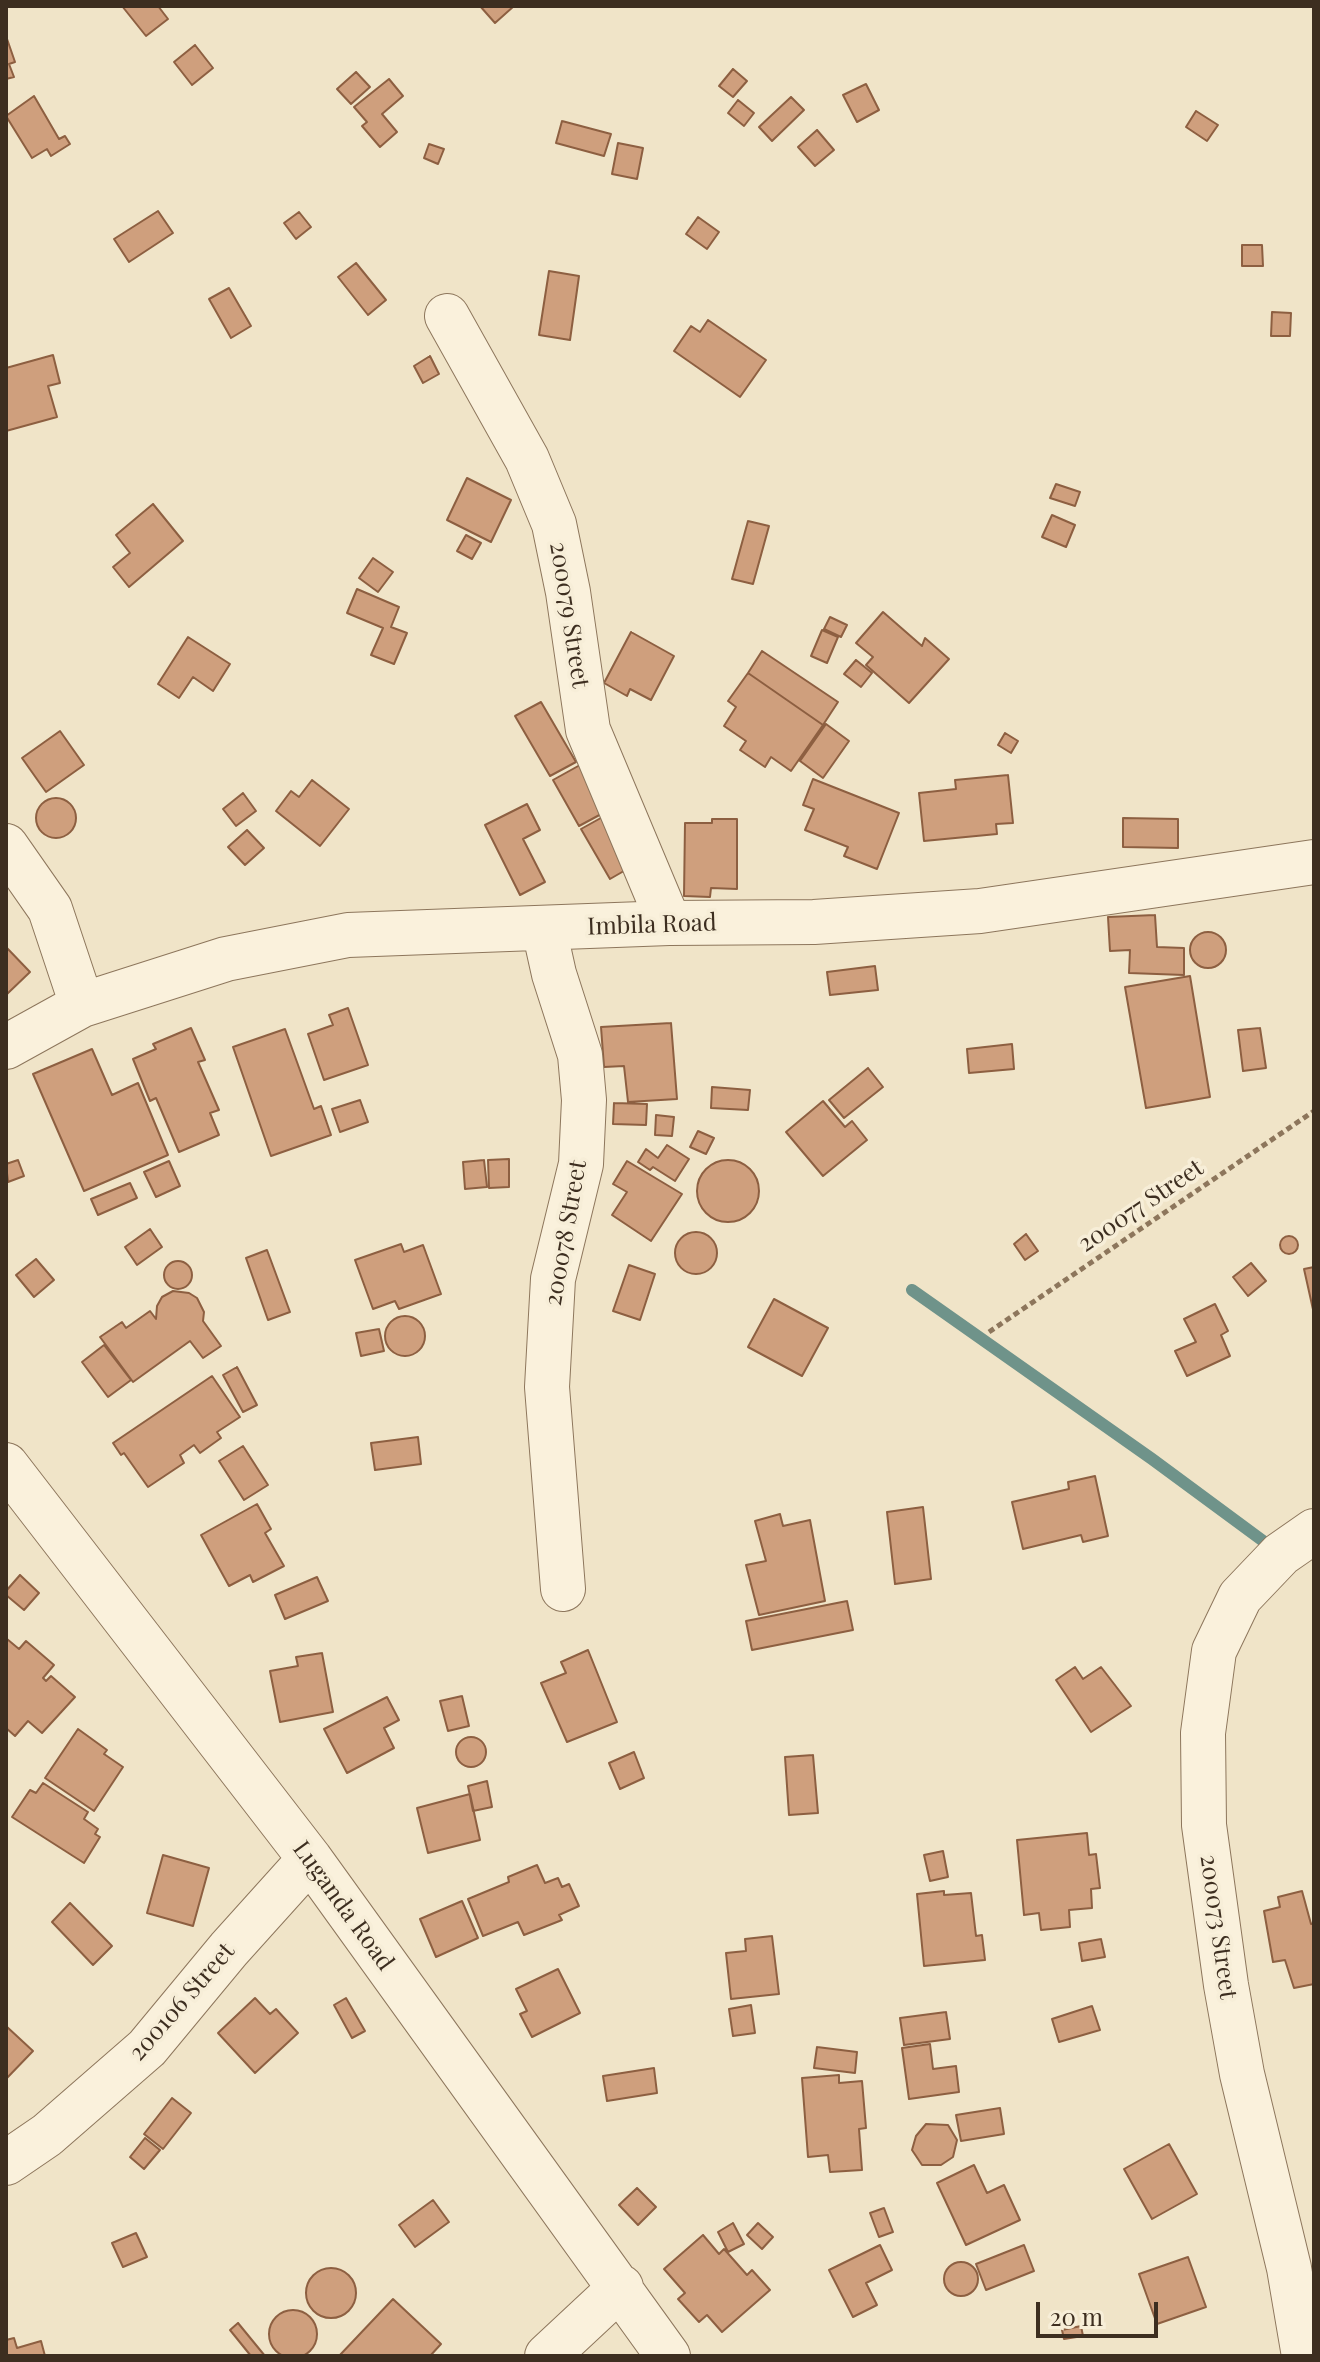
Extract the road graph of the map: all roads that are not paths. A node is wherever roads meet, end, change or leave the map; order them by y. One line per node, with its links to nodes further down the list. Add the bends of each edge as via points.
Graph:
1 (447, 316): 4 (street, 200079 Street, via 527,459 554,524 588,730)
2 (6, 846): 6 (street, via 50,909)
3 (1314, 862): 4 (street, Imbila Road, via 980,911 814,922)
4 (669, 923): 5 (street, Imbila Road)
5 (544, 929): 6 (street, Imbila Road, via 348,935 226,959); 10 (street, 200078 Street, via 580,1055 584,1100 581,1164 553,1279 547,1387)
6 (82, 1005): 7 (street, Imbila Road)
7 (6, 1047)
8 (6, 1465): 11 (street, Luganda Road)
9 (1314, 1531): 16 (street, 200073 Street, via 1281,1554 1240,1597 1214,1651 1203,1733 1204,1825 1226,1985)
10 (563, 1589)
11 (310, 1859): 12 (street, 200106 Street, via 147,2048 47,2135); 13 (street, Luganda Road)
12 (6, 2163)
13 (621, 2287): 14 (street); 15 (street, Luganda Road)
14 (547, 2356)
15 (668, 2356)
16 (1304, 2356)

